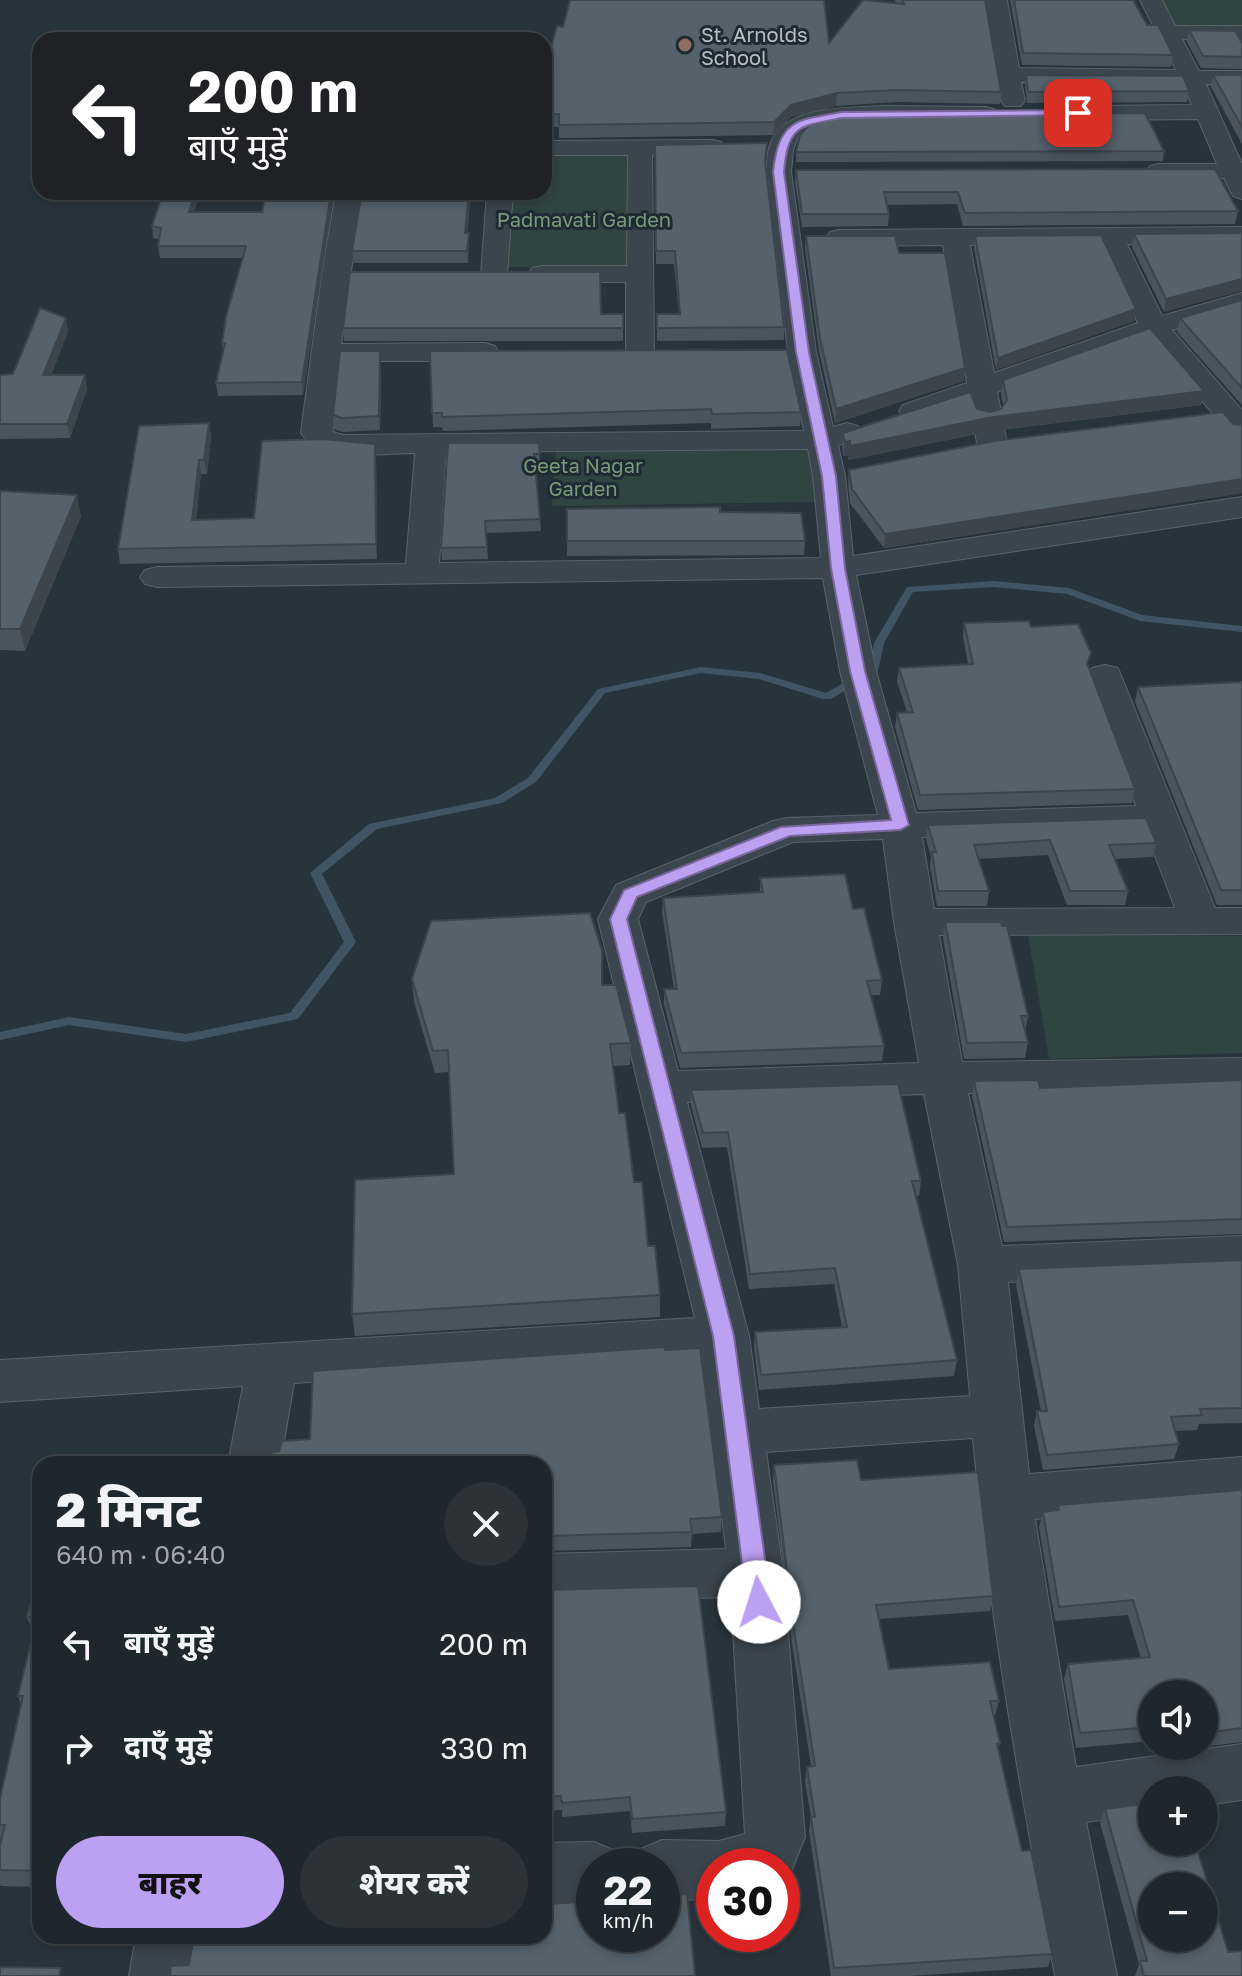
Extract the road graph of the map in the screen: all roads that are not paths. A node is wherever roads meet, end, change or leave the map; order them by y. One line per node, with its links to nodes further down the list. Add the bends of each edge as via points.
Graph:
1 (996, 0): 5 (street)
2 (1151, 0): 3 (street)
3 (1165, 32): 4 (street); 6 (street)
4 (1242, 33)
5 (1009, 75): 6 (street); 12 (street, via 1023,114 842,115 812,120 791,129)
6 (1191, 77): 7 (street); 8 (street)
7 (1242, 78)
8 (1205, 112): 9 (street); 15 (street)
9 (1062, 113)
10 (552, 148): 11 (street)
11 (640, 148): 12 (street, via 742,146); 25 (street)
12 (780, 158): 14 (street); 21 (street)
13 (1138, 171): 15 (street)
14 (810, 172)
15 (1239, 178)
16 (348, 200): 22 (street)
17 (499, 200): 26 (street)
18 (1242, 235): 20 (street)
19 (955, 237): 20 (street); 21 (street); 36 (street)
20 (1111, 237): 28 (street)
21 (788, 238): 34 (street)
22 (335, 274): 23 (street); 35 (street)
23 (367, 274)
24 (462, 274): 26 (street)
25 (640, 274): 26 (street); 31 (street)
26 (494, 275)
27 (1242, 301): 28 (street)
28 (1154, 327): 36 (street); 38 (street)
29 (514, 352): 35 (street)
30 (608, 352): 31 (street)
31 (640, 352): 32 (street)
32 (669, 352)
33 (773, 352): 34 (street)
34 (802, 352): 40 (street)
35 (326, 353): 41 (street, via 316,433 322,439 343,444)
36 (982, 388): 39 (street, via 977,446); 40 (street)
37 (1196, 417): 38 (street)
38 (1235, 421)
39 (1023, 439)
40 (823, 440): 41 (street); 43 (street, via 844,473)
41 (431, 443): 44 (street)
42 (1242, 507): 43 (street)
43 (838, 568): 44 (street); 48 (street)
44 (422, 574): 45 (street)
45 (157, 577)
46 (1105, 676): 47 (street)
47 (1159, 817): 48 (street); 49 (street)
48 (900, 825): 51 (street); 54 (street, via 787,830 630,894 618,919)
49 (1200, 920): 50 (street); 51 (street)
50 (1242, 921)
51 (914, 922): 53 (street)
52 (1242, 1074): 53 (street)
53 (943, 1078): 54 (street); 56 (street)
54 (661, 1087): 57 (street)
55 (1242, 1254): 56 (street)
56 (982, 1265): 60 (street)
57 (724, 1336): 58 (street); 61 (street)
58 (272, 1364): 59 (street); 62 (street)
59 (0, 1381)
60 (997, 1415): 61 (street); 64 (street)
61 (737, 1432): 65 (street)
62 (255, 1456)
63 (1242, 1479): 64 (street)
64 (1005, 1499): 68 (street)
65 (756, 1572): 66 (street); 69 (street, via 775,1811)
66 (552, 1578)
67 (1242, 1772): 68 (street)
68 (1052, 1799): 74 (street)
69 (771, 1848)
70 (576, 1872): 71 (street)
71 (552, 1873)
72 (166, 1944): 73 (street)
73 (160, 1976)
74 (1086, 1976)

